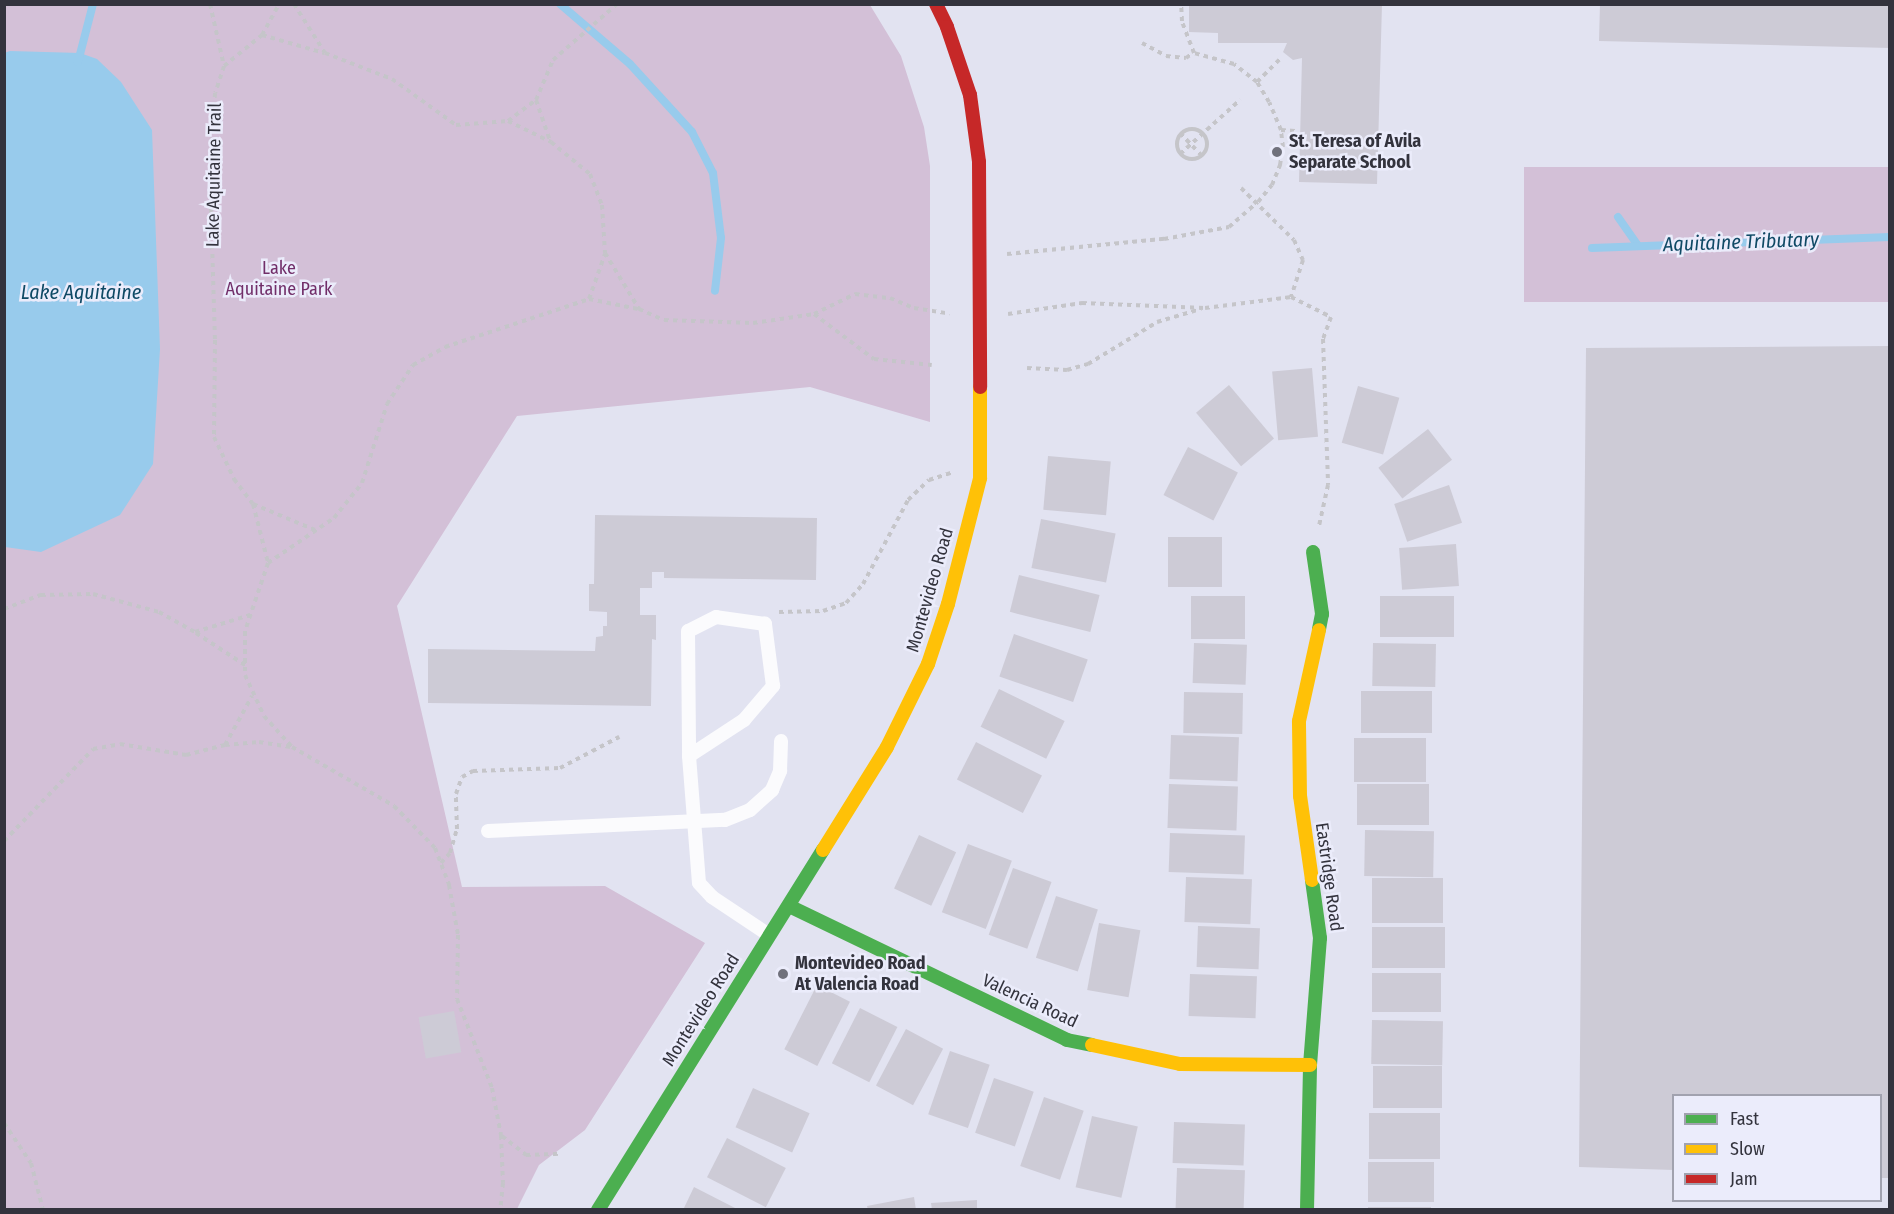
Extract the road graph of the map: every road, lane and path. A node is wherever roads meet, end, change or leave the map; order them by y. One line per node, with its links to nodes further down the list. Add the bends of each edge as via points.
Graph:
1 (210, 4): 12 (path)
2 (279, 4): 7 (path)
3 (294, 4): 9 (path)
4 (617, 4): 14 (path, via 553,60)
5 (936, 4): 28 (street, Montevideo Road, via 970,95 979,162)
6 (1181, 4): 10 (path, via 1182,21)
7 (262, 35): 9 (path); 12 (path)
8 (1142, 43): 10 (path, via 1166,56 1186,58)
9 (325, 53): 16 (path, via 392,79 456,125)
10 (1194, 53): 13 (path, via 1234,64)
11 (1280, 59): 13 (path)
12 (224, 66): 38 (path, Lake Aquitaine Trail, via 215,93 210,173 214,437 234,479)
13 (1257, 82): 17 (path)
14 (536, 100): 16 (path); 21 (path)
15 (1240, 100): 20 (path)
16 (508, 121): 21 (path)
17 (1281, 130): 18 (path); 26 (path, via 1280,165 1272,186)
18 (1295, 131)
19 (1180, 133): 20 (path, via 1195,129); 22 (path); 23 (path, via 1176,144)
20 (1203, 134): 22 (path); 24 (path, via 1207,143)
21 (551, 142): 27 (path, via 590,174 602,205)
22 (1191, 145): 23 (path); 24 (path)
23 (1180, 154): 24 (path, via 1193,160)
24 (1202, 156)
25 (1241, 188): 26 (path)
26 (1258, 202): 28 (path, via 1229,227 1164,239); 29 (path, via 1294,240 1303,260)
27 (605, 254): 30 (path); 32 (path)
28 (979, 257): 34 (street, Montevideo Road)
29 (1291, 297): 31 (path); 40 (path, via 1331,317 1323,339 1328,485)
30 (589, 299): 32 (path); 39 (path, via 445,347 413,365 387,404 362,483 334,518)
31 (1205, 308): 34 (path, via 1082,303); 36 (path, via 1157,322 1088,364 1066,370)
32 (639, 309): 33 (path, via 664,320 753,323)
33 (814, 314): 34 (path, via 855,294); 35 (path, via 874,359)
34 (980, 318): 37 (street, Montevideo Road)
35 (932, 365)
36 (1027, 368)
37 (980, 464): 44 (path, via 929,480 908,500 863,584 846,603 823,611 774,612); 57 (street, Montevideo Road, via 980,478 948,604 928,664 887,747)
38 (253, 504): 39 (path); 41 (path, Lake Aquitaine Trail)
39 (316, 531): 41 (path)
40 (1313, 552): 59 (street, Eastridge Road, via 1322,614 1299,721 1298,760 1320,938)
41 (268, 563): 43 (path)
42 (4, 609): 45 (path, via 41,595 93,594 159,612)
43 (250, 615): 45 (path); 46 (path, via 245,631)
44 (765, 624): 52 (lane, via 773,686 744,720); 52 (lane, via 716,617 688,631)
45 (195, 632): 46 (path)
46 (245, 665): 47 (path)
47 (252, 695): 50 (path); 51 (path, via 264,716)
48 (619, 737): 56 (path, via 560,768 473,771 462,777 456,794 457,829 450,853)
49 (781, 741): 53 (lane, via 780,771 772,790 750,810 725,820)
50 (225, 745): 51 (path, via 260,742); 55 (path, via 186,755 120,744 93,749)
51 (292, 747): 56 (path, via 394,806 435,848)
52 (689, 756): 53 (lane)
53 (696, 824): 54 (lane); 58 (lane, via 699,883 712,897)
54 (488, 831)
55 (4, 841)
56 (441, 864): 61 (path, via 458,935 457,999 492,1088)
57 (789, 906): 58 (street, Montevideo Road); 59 (street, Valencia Road, via 1067,1040 1180,1064)
58 (769, 935): 65 (street, Montevideo Road)
59 (1310, 1065): 66 (street, Eastridge Road)
60 (4, 1123): 63 (path, via 31,1163)
61 (501, 1135): 62 (path, via 526,1155); 64 (path, via 504,1183)
62 (561, 1154)
63 (43, 1209)
64 (500, 1209)
65 (598, 1209)
66 (1307, 1209)

